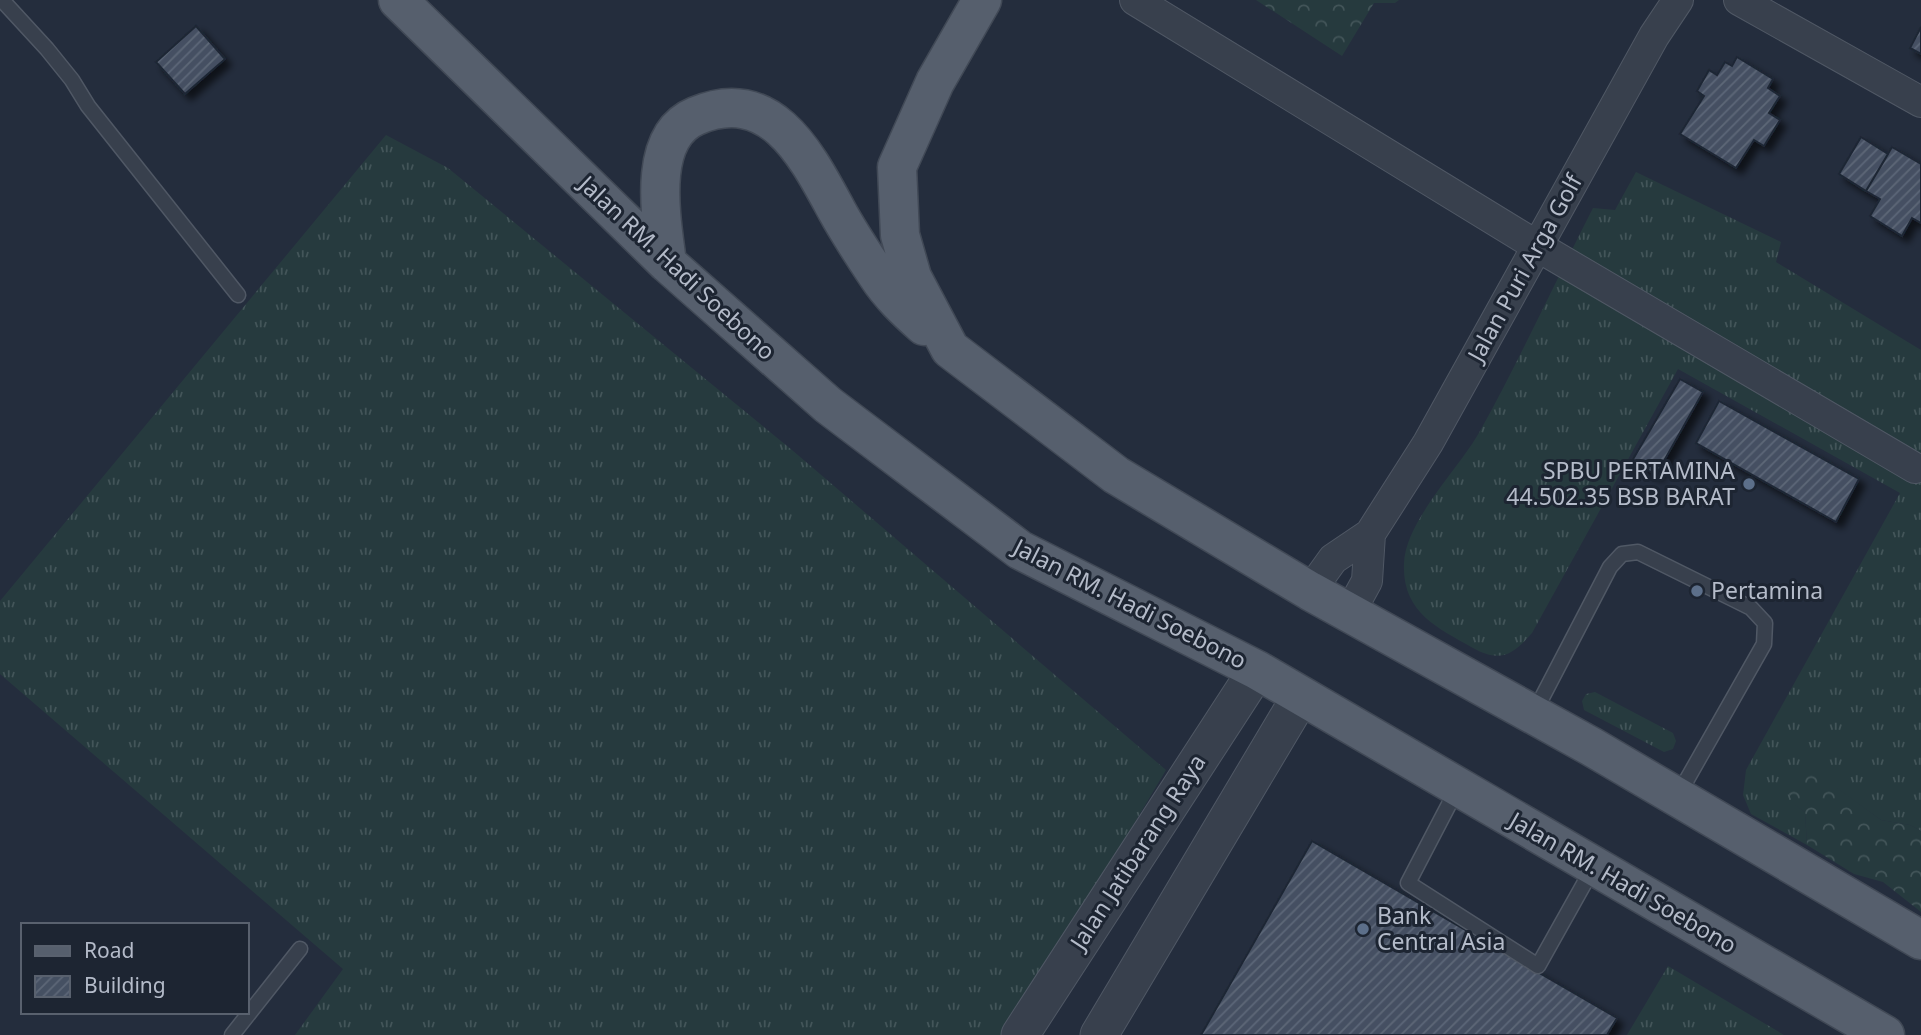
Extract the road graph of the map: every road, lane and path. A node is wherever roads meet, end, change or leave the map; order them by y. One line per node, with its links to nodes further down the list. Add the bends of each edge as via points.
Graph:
1 (2, 0): 10 (lane, via 72,80)
2 (398, 0): 9 (main road, Jalan RM. Hadi Soebono)
3 (982, 0): 11 (main road, via 934,82 897,167 900,235 912,277)
4 (1135, 0): 8 (street)
5 (1678, 0): 8 (street, Jalan Puri Arga Golf)
6 (1739, 0): 7 (street)
7 (1921, 102)
8 (1537, 246): 12 (street); 13 (street, Jalan Puri Arga Golf, via 1428,443)
9 (667, 263): 11 (main road, via 660,176 668,148 688,120 698,115 724,107 756,112 774,121 810,161 840,217 895,299); 16 (main road, Jalan RM. Hadi Soebono, via 828,405 1020,550)
10 (238, 295)
11 (950, 349): 14 (main road, via 1116,475)
12 (1915, 468)
13 (1370, 534): 14 (street, Jalan Puri Arga Golf, via 1333,559); 15 (street, Jalan Puri Arga Golf, via 1367,581)
14 (1310, 591): 15 (main road)
15 (1350, 612): 18 (main road)
16 (1257, 670): 17 (main road, Jalan RM. Hadi Soebono); 25 (street, Jalan Jatibarang Raya)
17 (1301, 696): 19 (main road, Jalan RM. Hadi Soebono); 26 (street)
18 (1533, 715): 20 (main road); 20 (lane, via 1610,567 1622,554 1638,552 1751,608 1765,623 1764,644)
19 (1457, 788): 21 (main road, Jalan RM. Hadi Soebono); 21 (lane, via 1408,883 1538,966)
20 (1676, 797): 22 (main road)
21 (1594, 866): 27 (main road, Jalan RM. Hadi Soebono)
22 (1921, 940)
23 (300, 949): 24 (lane)
24 (232, 1035)
25 (1020, 1035)
26 (1099, 1035)
27 (1885, 1035)

